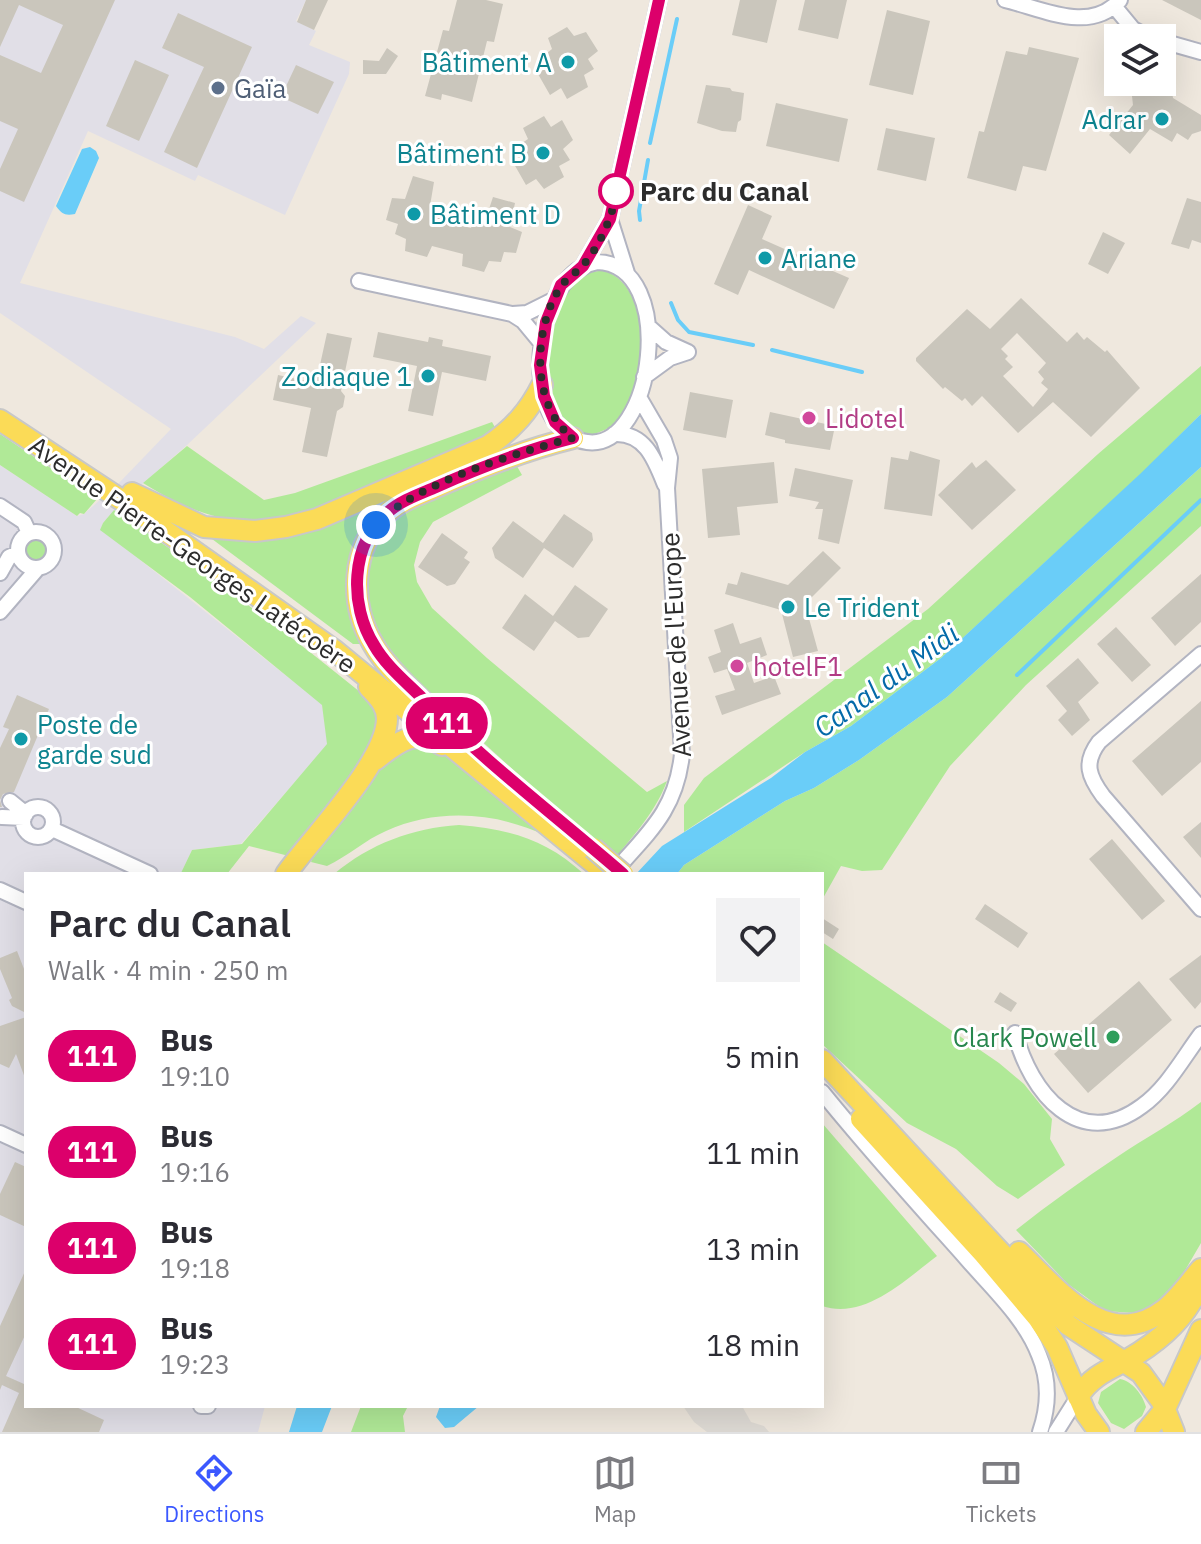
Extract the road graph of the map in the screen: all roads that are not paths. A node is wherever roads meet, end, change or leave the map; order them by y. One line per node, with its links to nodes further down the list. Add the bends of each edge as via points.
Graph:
1 (659, 0): 7 (street)
2 (1005, 0): 3 (street, via 1082,19 1099,16)
3 (1117, 3): 4 (street)
4 (1130, 24)
5 (1176, 45): 6 (street)
6 (1201, 52)
7 (610, 219): 8 (street); 9 (street)
8 (583, 266): 9 (street, via 602,262); 11 (street)
9 (627, 274): 13 (street, via 642,296)
10 (359, 281): 12 (street)
11 (553, 300): 12 (street); 14 (street)
12 (512, 314): 14 (street)
13 (648, 326): 15 (street); 15 (street, via 688,352)
14 (542, 344): 16 (street)
15 (644, 377): 17 (street)
16 (542, 385): 21 (street, via 555,422); 23 (main road, via 523,416 488,446 317,519 286,527 204,527)
17 (639, 397): 20 (street); 22 (street, Avenue de l'Europe, via 670,458)
18 (0, 405): 23 (main road, Avenue Pierre-Georges Latécoère)
19 (0, 420): 23 (main road, Avenue Pierre-Georges Latécoère)
20 (614, 434): 21 (street, via 592,443); 22 (street, Avenue de l'Europe, via 627,433 645,445)
21 (573, 438): 33 (main road, via 495,461 404,502 387,512 365,544 356,593 373,644)
22 (667, 488): 46 (street, Avenue de l'Europe, via 681,768 664,815)
23 (120, 492): 30 (main road, Avenue Pierre-Georges Latécoère); 33 (main road, Avenue Pierre-Georges Latécoère, via 274,594)
24 (0, 506): 25 (street, via 24,522)
25 (29, 533): 27 (street); 28 (street, via 44,533 54,545 49,563)
26 (0, 548): 27 (street)
27 (18, 552): 28 (street, via 28,566); 29 (street)
28 (38, 568): 31 (street)
29 (0, 573)
30 (252, 591): 34 (main road, via 382,702 386,729); 35 (main road, Avenue Pierre-Georges Latécoère, via 334,650)
31 (0, 612)
32 (1201, 654): 50 (street, via 1099,742 1088,771 1103,796)
33 (464, 740): 41 (main road, Avenue Pierre-Georges Latécoère)
34 (369, 765): 35 (main road, via 402,740 426,736); 40 (main road)
35 (519, 800): 41 (main road, Avenue Pierre-Georges Latécoère)
36 (10, 801): 37 (street)
37 (25, 816): 38 (street); 39 (street, via 24,828 35,837); 39 (street, via 38,807 48,810)
38 (2, 817)
39 (52, 829): 42 (street)
40 (311, 844): 43 (main road); 44 (main road)
41 (590, 852): 45 (main road, Avenue Pierre-Georges Latécoère); 47 (main road, Avenue Pierre-Georges Latécoère, bridge)
42 (146, 872)
43 (288, 872)
44 (305, 872)
45 (607, 872)
46 (611, 872)
47 (620, 872)
48 (0, 890): 49 (street)
49 (24, 901)
50 (1201, 909)
51 (1015, 1033): 52 (street, via 1051,1102 1077,1121 1103,1124 1145,1105)
52 (1201, 1034)
53 (824, 1062): 56 (main road)
54 (824, 1078): 63 (main road, via 1032,1311 1057,1347)
55 (824, 1094): 65 (street, via 1030,1336 1046,1382)
56 (861, 1099): 59 (main road, via 1092,1317 1121,1324 1148,1320 1170,1305); 62 (main road, via 1068,1325)
57 (0, 1133): 58 (street)
58 (24, 1144)
59 (1201, 1269)
60 (1201, 1280): 62 (main road, via 1176,1323)
61 (1201, 1330): 64 (main road)
62 (1125, 1361): 63 (main road, via 1100,1373); 64 (main road)
63 (1078, 1397): 66 (street); 67 (main road)
64 (1165, 1409): 68 (main road); 69 (main road)
65 (1040, 1432)
66 (1056, 1432)
67 (1099, 1432)
68 (1146, 1432)
69 (1174, 1432)

